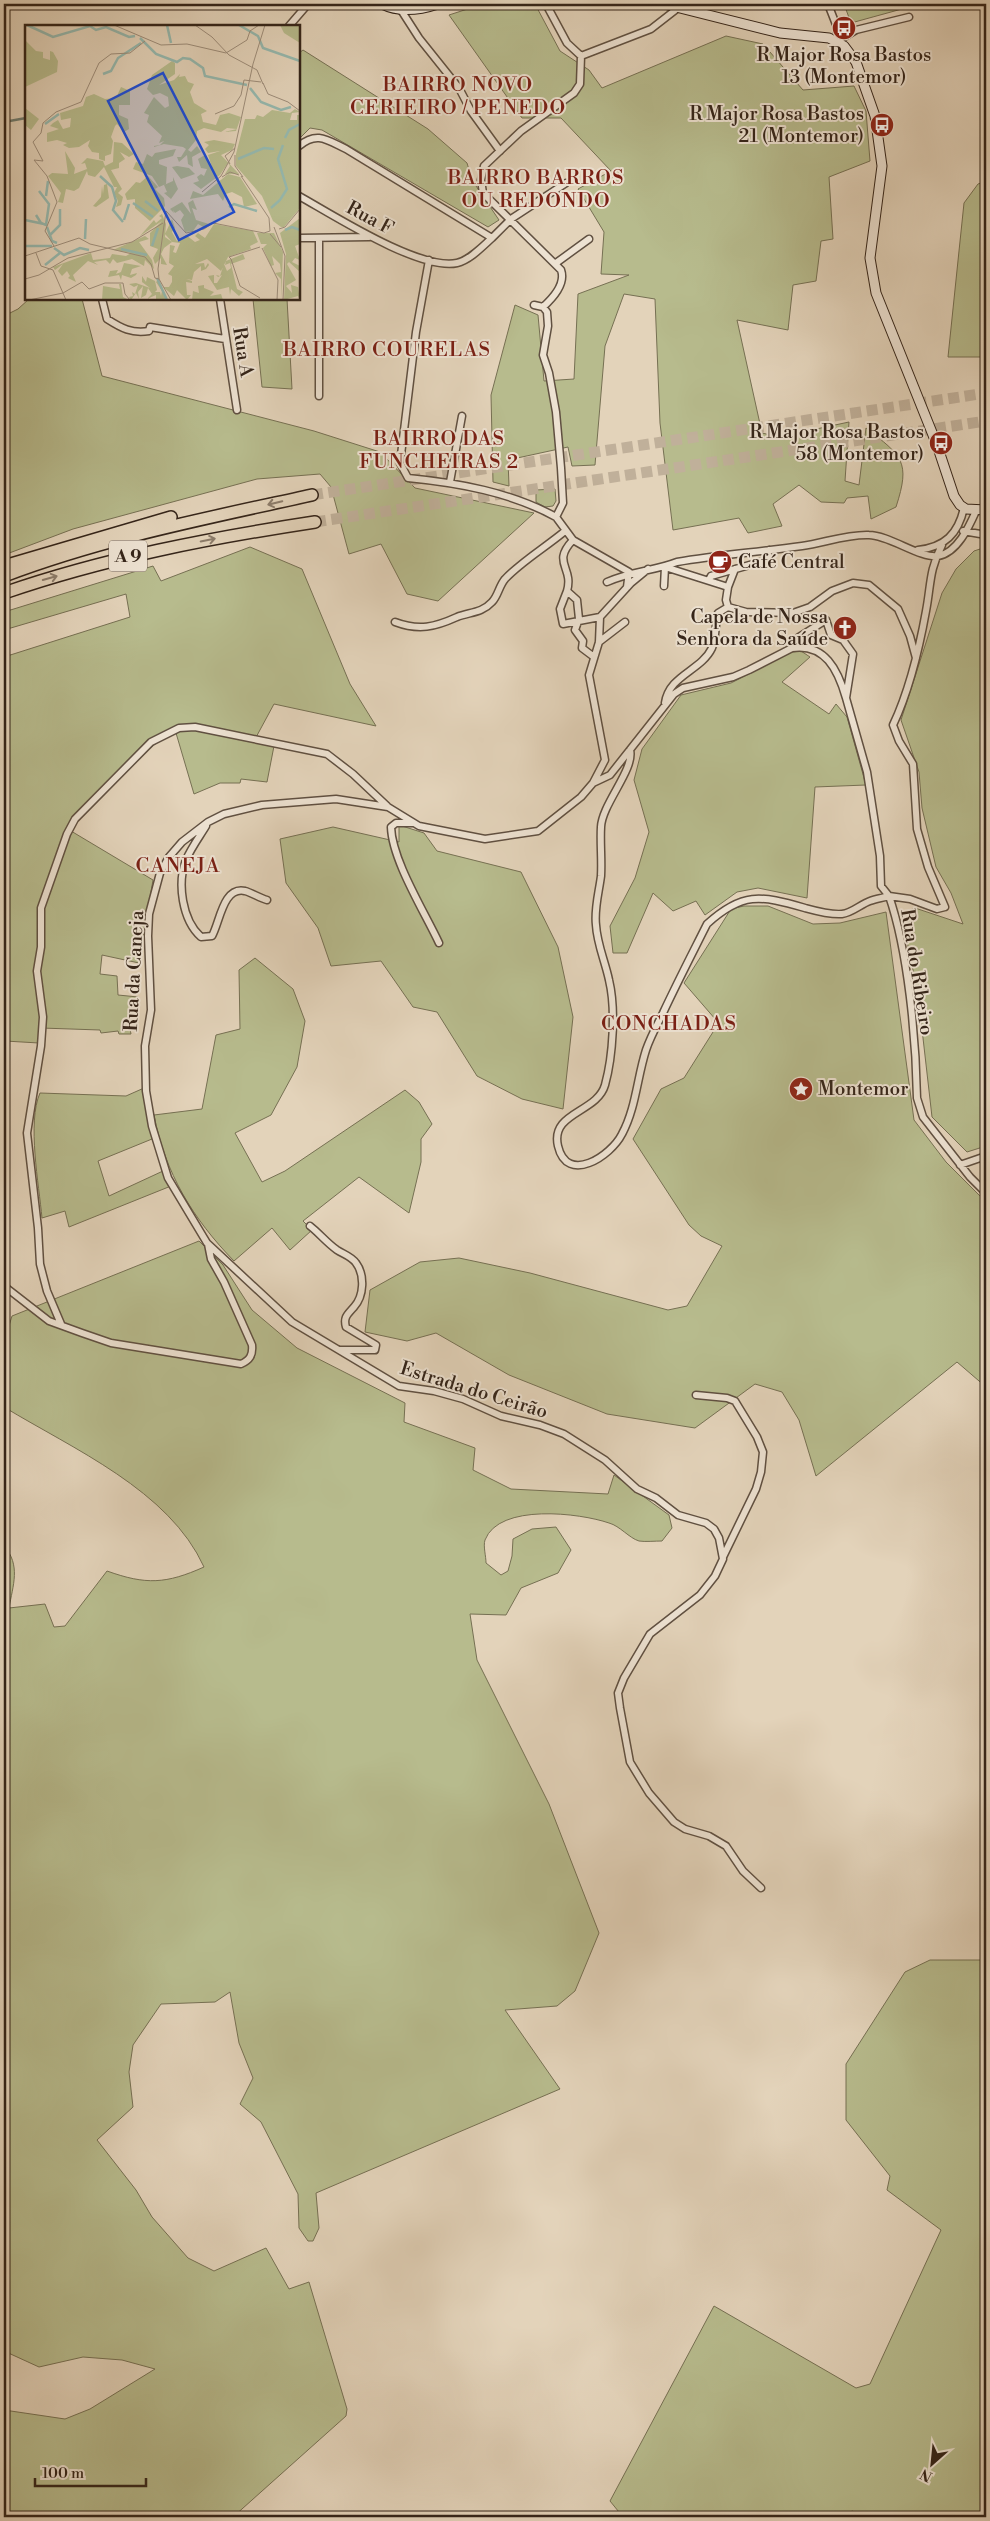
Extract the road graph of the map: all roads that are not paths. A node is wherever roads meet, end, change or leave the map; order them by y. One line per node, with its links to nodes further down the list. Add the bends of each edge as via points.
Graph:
1 (308, 4): 10 (street)
2 (382, 4): 8 (main road)
3 (438, 4): 8 (main road)
4 (546, 4): 12 (street, via 567,43)
5 (664, 4): 7 (main road)
6 (828, 4): 11 (street, via 837,27)
7 (678, 8): 11 (main road, via 764,29 818,35); 12 (street, via 651,29)
8 (401, 10): 14 (street, via 419,38 460,88 471,111)
9 (909, 18): 11 (street, via 856,30)
10 (290, 25)
11 (837, 42): 35 (main road, via 847,50 862,75 880,141 882,172 870,258 876,293 937,444 954,496)
12 (581, 56): 14 (street, via 580,84 574,92 520,131)
13 (300, 145): 21 (street, via 308,139 322,137)
14 (500, 152): 17 (street, via 484,166 483,193)
15 (566, 184): 17 (street, Rua F)
16 (300, 197): 18 (street, Rua F)
17 (511, 219): 21 (street, Rua F); 24 (street)
18 (370, 237): 20 (street); 23 (street, Rua F)
19 (300, 238): 20 (street)
20 (319, 238): 30 (street)
21 (492, 238): 23 (street, Rua F, via 457,263)
22 (589, 239): 24 (street)
23 (429, 260): 33 (street, via 416,332 400,463 408,478)
24 (556, 263): 28 (street, via 563,275 561,284)
25 (102, 300): 29 (street, via 107,319 119,327 140,333 149,331 150,327)
26 (220, 300): 29 (street, Rua A)
27 (534, 305): 28 (street)
28 (543, 307): 38 (street, via 547,312 548,326 543,355 556,412 561,468 563,503)
29 (225, 339): 31 (street, Rua A)
30 (319, 396)
31 (237, 410)
32 (462, 416): 33 (street)
33 (450, 482): 38 (street, via 497,492)
34 (312, 495): 37 (highway, A 9, one-way to 37)
35 (970, 510): 36 (main road); 41 (street); 42 (street)
36 (986, 510)
37 (237, 512): 49 (highway, via 168,518); 54 (highway, A 9, via 141,533)
38 (556, 517): 40 (street)
39 (315, 522): 61 (highway, A 9, one-way to 39, via 128,556)
40 (565, 531): 44 (street); 64 (street, via 504,580 493,601 473,614 430,627 408,627)
41 (966, 532): 42 (street); 43 (street); 48 (street, via 949,550)
42 (955, 533): 45 (street)
43 (986, 535)
44 (573, 540): 53 (street); 60 (street, via 562,556 569,584)
45 (942, 544): 47 (street); 48 (street, Rua do Ribeiro)
46 (769, 550): 47 (street, via 865,535); 50 (street, via 693,559); 52 (street, via 767,560)
47 (917, 550): 48 (street)
48 (936, 556): 70 (street, Rua do Ribeiro, via 930,570 927,608)
49 (4, 566)
50 (665, 567): 51 (street); 55 (street); 57 (street)
51 (648, 569): 53 (street); 59 (street)
52 (735, 569): 55 (street, via 711,576); 58 (street)
53 (629, 572): 56 (street); 59 (street)
54 (4, 576)
55 (710, 580): 58 (street)
56 (607, 582)
57 (664, 586)
58 (728, 587): 62 (street)
59 (627, 588): 63 (street)
60 (567, 591): 65 (street, via 577,600); 65 (street, via 560,609 562,624)
61 (4, 593)
62 (728, 607): 70 (street, via 746,612 792,613 810,607 832,590 860,582 870,585 898,609); 72 (street, via 718,613 712,648 697,666 683,673 666,695)
63 (600, 617): 65 (street); 67 (street)
64 (395, 622)
65 (577, 622): 69 (street, via 575,630 583,641 582,648)
66 (625, 622): 67 (street)
67 (599, 642): 69 (street)
68 (792, 648): 71 (street, via 810,647 818,651 837,673); 71 (street, via 799,637 826,620 831,635 843,640 853,654); 72 (street, via 733,677 683,688)
69 (594, 657): 74 (street, via 589,675 605,760)
70 (916, 660): 78 (street, Rua do Ribeiro, via 908,692 894,725 899,741 913,764 917,829 945,907 937,909 910,899)
71 (846, 698): 78 (street, via 867,772 880,856 881,886)
72 (665, 702): 73 (street)
73 (630, 750): 74 (street, via 610,775); 78 (street, via 632,755 606,806 601,824 595,924 609,981 612,1023 608,1070 604,1088 596,1102 569,1116 560,1125 557,1142 565,1160 575,1165 592,1163 605,1156 622,1136 631,1115 646,1049 707,924 724,909 748,899 772,900 843,914)
74 (593, 783): 77 (street, Rua da Caneja, via 538,831 485,839)
75 (388, 807): 76 (street, Rua da Caneja, via 336,799 262,805 224,814); 77 (street, Rua da Caneja); 87 (street, via 327,754 195,727 179,728 151,742 75,819 41,908 37,971 43,1017 27,1132 40,1264)
76 (208, 822): 79 (street, via 186,859 182,875 188,918 196,932 201,937 212,936 230,895 236,891 246,891); 85 (street, Rua da Caneja, via 169,857 158,881 149,914 151,1010 145,1046 146,1090 152,1126 168,1178)
77 (414, 823): 80 (street, via 396,823 391,832 399,862)
78 (888, 896): 82 (street, Rua do Ribeiro, via 907,987 921,1113)
79 (268, 900)
80 (439, 943)
81 (986, 1156): 82 (street)
82 (960, 1165): 83 (street, Rua do Ribeiro)
83 (986, 1193)
84 (310, 1226): 88 (street, via 352,1258 361,1272 360,1299 344,1321 346,1327 376,1345 375,1350)
85 (207, 1243): 87 (street, via 211,1259 252,1345 252,1354 241,1364 112,1342); 88 (street, via 292,1322)
86 (4, 1286): 87 (street, via 49,1321)
87 (61, 1324)
88 (338, 1350): 90 (street, Estrada do Ceirão, via 399,1386 463,1399 501,1416 564,1434 605,1460 637,1489 656,1498 678,1515 706,1523 714,1529)
89 (696, 1395): 90 (street, via 727,1398 735,1402 763,1452 756,1489)
90 (723, 1559): 91 (street, via 700,1595 650,1634 618,1693 630,1762 649,1793 685,1830 710,1836 726,1846 743,1871)
91 (761, 1888)

